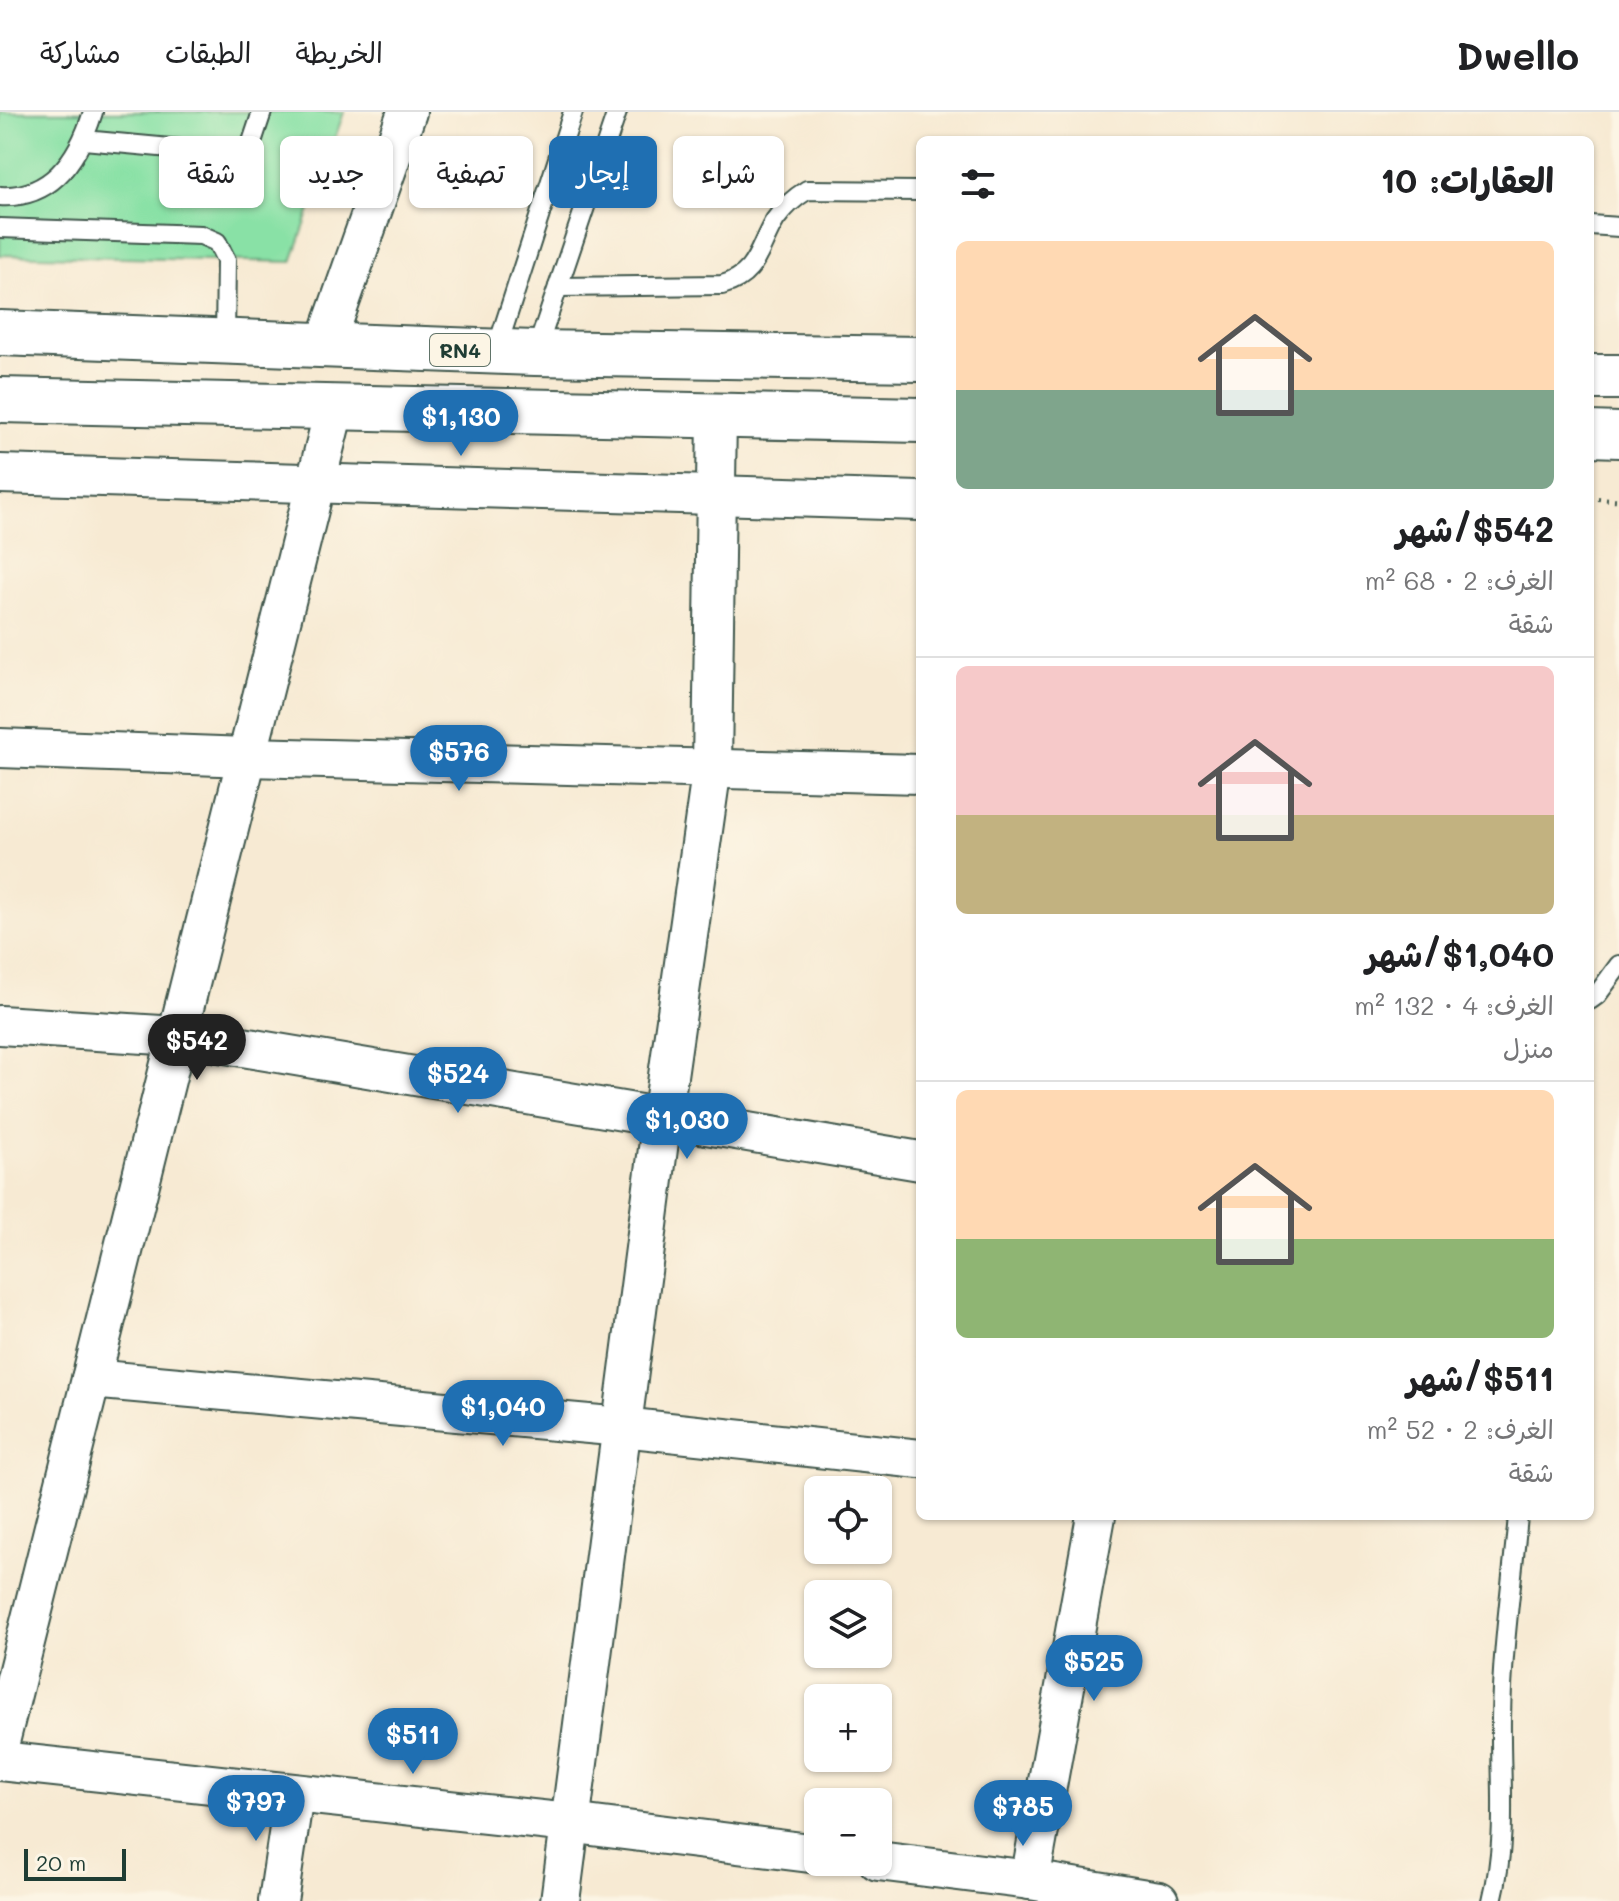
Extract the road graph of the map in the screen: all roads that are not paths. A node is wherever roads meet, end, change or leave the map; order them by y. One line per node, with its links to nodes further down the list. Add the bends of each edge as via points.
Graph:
1 (93, 112): 6 (lane)
2 (262, 112): 6 (lane, via 251,145 235,154)
3 (407, 112): 15 (street)
4 (573, 112): 16 (lane)
5 (617, 112): 12 (lane)
6 (84, 140): 8 (lane, via 43,189)
7 (916, 191): 12 (lane, via 807,190 775,221 739,280 722,285)
8 (0, 196)
9 (1594, 225): 10 (lane)
10 (1619, 227)
11 (0, 228): 14 (lane, via 201,235 217,242 226,260)
12 (558, 287): 16 (lane)
13 (0, 333): 14 (highway, RN4)
14 (225, 341): 15 (highway, RN4)
15 (325, 345): 16 (highway, RN4)
16 (516, 352): 17 (highway, RN4)
17 (916, 359)
18 (1594, 377): 19 (highway)
19 (1619, 377)
20 (0, 400): 21 (highway)
21 (335, 406): 22 (highway); 27 (street)
22 (717, 415): 23 (highway); 28 (street)
23 (916, 420)
24 (1594, 434): 25 (highway)
25 (1619, 435)
26 (0, 474): 27 (street)
27 (315, 485): 28 (street); 31 (street)
28 (716, 497): 29 (street); 32 (street)
29 (916, 501)
30 (0, 748): 31 (street)
31 (247, 757): 32 (street); 37 (street)
32 (712, 767): 33 (street); 38 (street)
33 (916, 774)
34 (1619, 965): 35 (lane)
35 (1594, 997)
36 (0, 1025): 37 (street)
37 (177, 1036): 38 (street); 40 (street)
38 (662, 1118): 39 (street); 41 (street)
39 (916, 1160)
40 (91, 1379): 41 (street); 45 (street)
41 (622, 1427): 42 (street); 48 (street)
42 (916, 1459)
43 (1095, 1520): 51 (street)
44 (1518, 1520): 55 (lane, via 1504,1642 1503,1834)
45 (0, 1742)
46 (0, 1761): 47 (street)
47 (294, 1795): 48 (street); 52 (street)
48 (569, 1823): 49 (street); 53 (street)
49 (804, 1852)
50 (892, 1863): 51 (street)
51 (1030, 1880): 54 (street)
52 (278, 1901)
53 (560, 1901)
54 (1159, 1901)
55 (1492, 1901)

